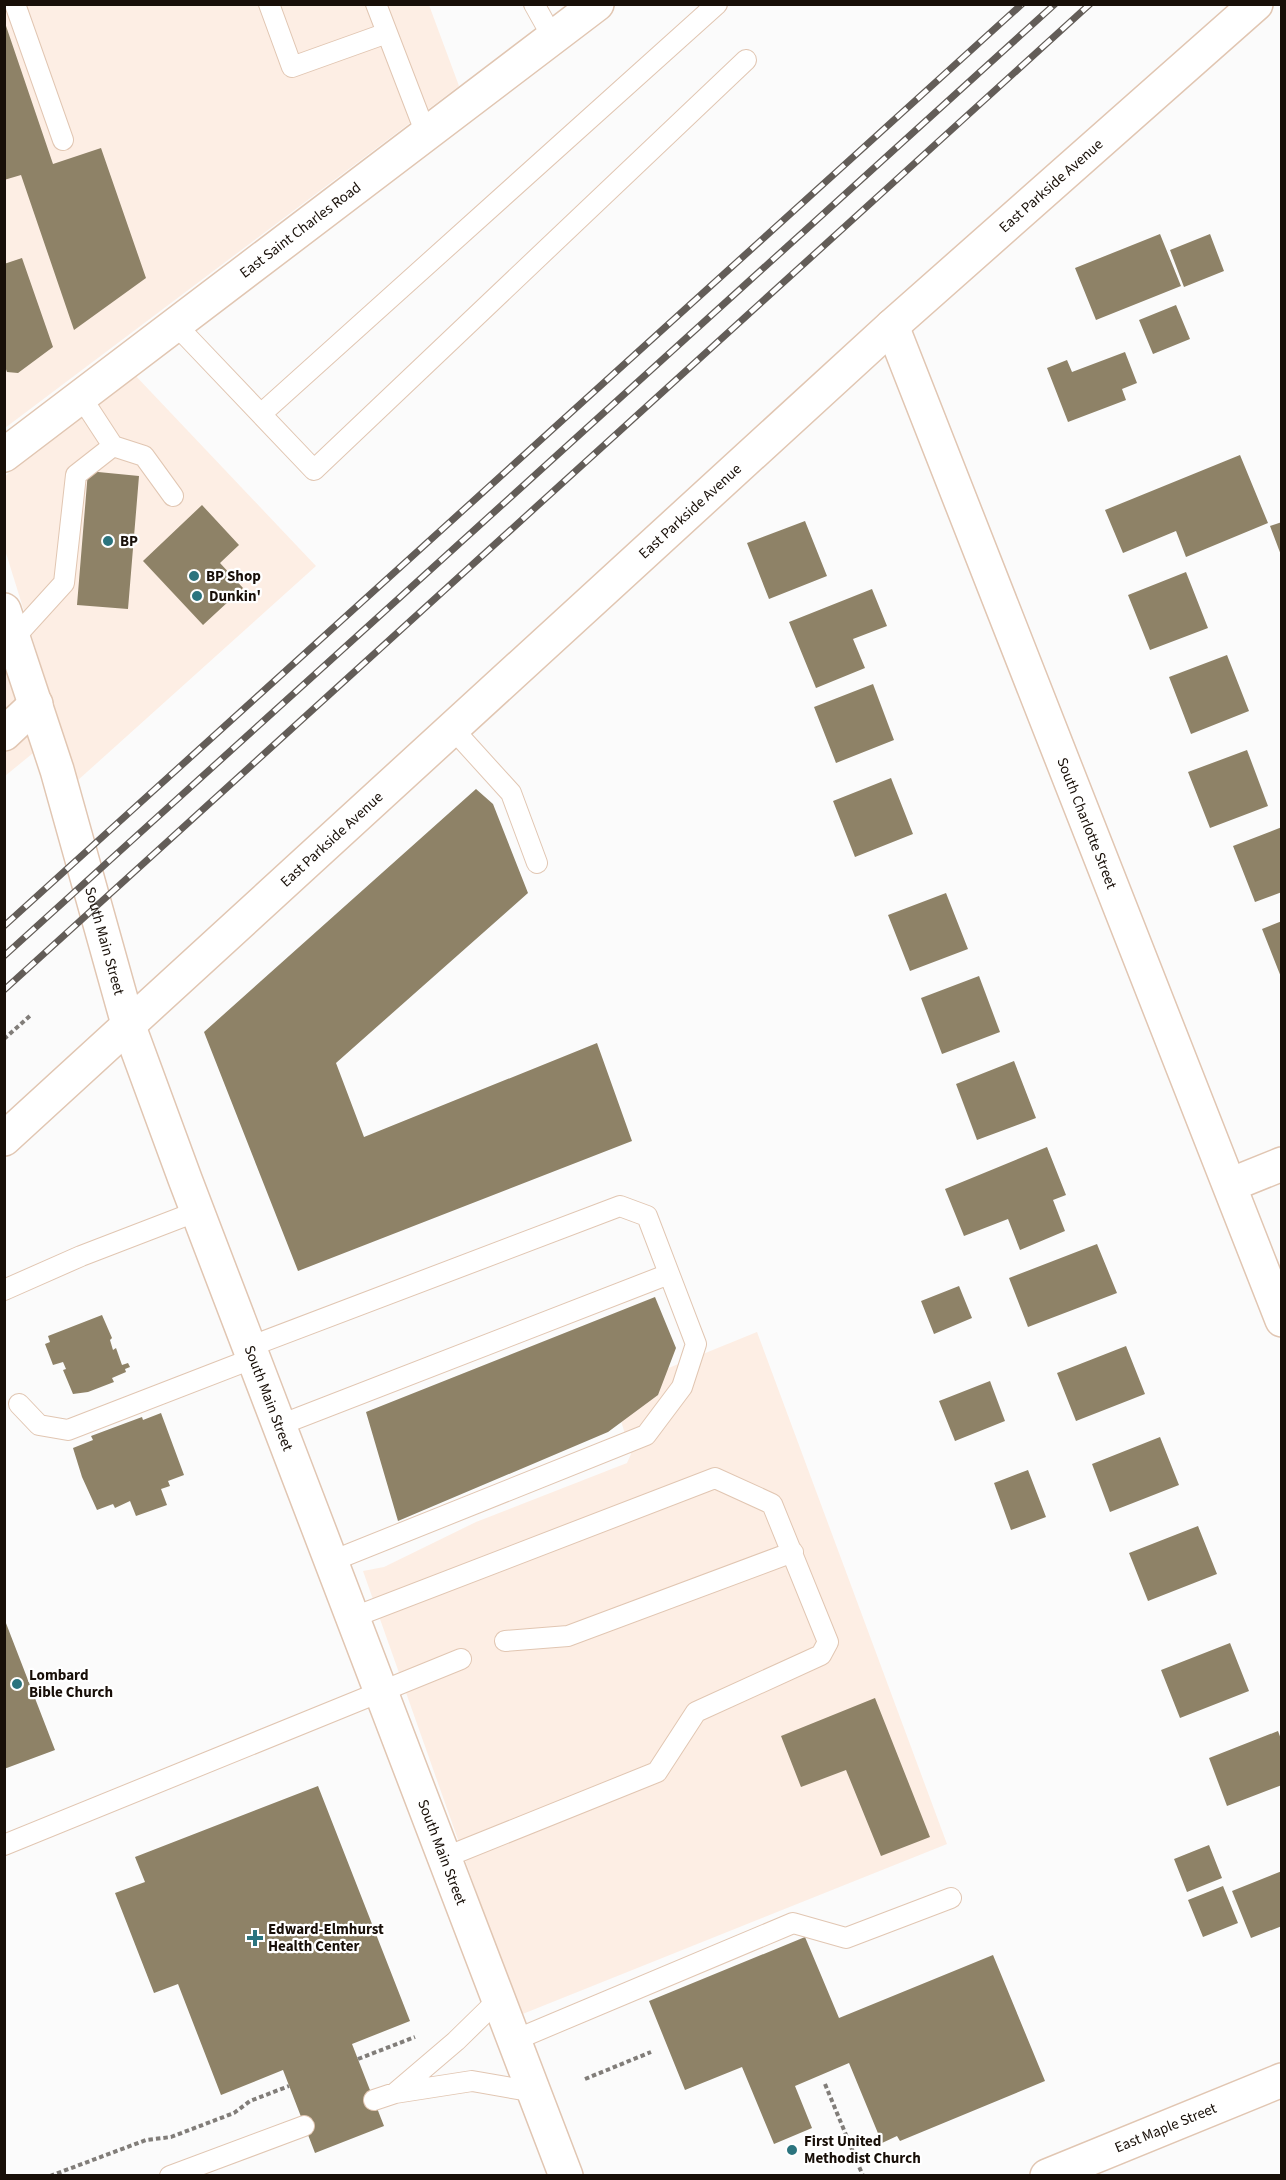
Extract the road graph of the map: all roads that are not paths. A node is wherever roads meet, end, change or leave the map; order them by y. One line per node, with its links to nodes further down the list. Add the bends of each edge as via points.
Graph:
1 (15, 4): 12 (lane)
2 (269, 4): 8 (lane, via 292,67)
3 (376, 4): 8 (lane)
4 (534, 4): 9 (lane)
5 (597, 4): 9 (street, East Saint Charles Road)
6 (717, 4): 16 (lane)
7 (1256, 4): 14 (street, East Parkside Avenue)
8 (387, 33): 11 (lane)
9 (553, 38): 11 (street, East Saint Charles Road)
10 (746, 60): 16 (lane, via 314,470)
11 (426, 134): 13 (street, East Saint Charles Road)
12 (63, 140)
13 (176, 325): 15 (street, East Saint Charles Road); 16 (lane)
14 (892, 326): 22 (street, East Parkside Avenue); 28 (street, South Charlotte Street)
15 (81, 397): 17 (lane); 18 (street, East Saint Charles Road)
16 (261, 414)
17 (113, 446): 19 (lane, via 144,456); 20 (lane, via 76,475 64,583)
18 (4, 455)
19 (173, 496)
20 (9, 624): 21 (street, South Main Street)
21 (36, 704): 23 (street); 25 (street, South Main Street)
22 (452, 728): 24 (lane, via 511,793); 25 (street, East Parkside Avenue)
23 (4, 734)
24 (537, 863)
25 (128, 1024): 26 (street, East Parkside Avenue); 29 (street, South Main Street)
26 (4, 1139)
27 (1281, 1164): 28 (street)
28 (1230, 1185): 32 (street, South Charlotte Street)
29 (198, 1211): 31 (lane); 33 (street, South Main Street)
30 (669, 1274): 33 (lane, via 647,1216 620,1206); 35 (lane); 37 (lane, via 696,1344 682,1387 646,1435)
31 (4, 1290)
32 (1281, 1320)
33 (252, 1352): 34 (lane, via 68,1430 39,1425); 35 (street, South Main Street)
34 (19, 1404)
35 (280, 1425): 37 (street, South Main Street)
36 (794, 1552): 38 (lane, via 772,1504 715,1478); 39 (lane, via 568,1636); 43 (lane, via 828,1642 820,1655 696,1712 657,1772)
37 (332, 1562): 38 (street, South Main Street)
38 (354, 1617): 41 (street, South Main Street)
39 (505, 1641)
40 (461, 1659): 41 (lane)
41 (382, 1691): 42 (lane); 43 (street, South Main Street)
42 (4, 1845)
43 (446, 1857): 45 (street, South Main Street)
44 (951, 1898): 46 (lane, via 846,1938 793,1923)
45 (500, 1998): 46 (street, South Main Street); 48 (lane)
46 (515, 2040): 49 (street, South Main Street)
47 (1281, 2080): 54 (street, East Maple Street)
48 (395, 2092): 49 (lane, via 472,2081); 50 (lane)
49 (535, 2092): 53 (street, South Main Street)
50 (374, 2100)
51 (304, 2126): 52 (lane)
52 (170, 2175)
53 (566, 2175)
54 (1047, 2175)

